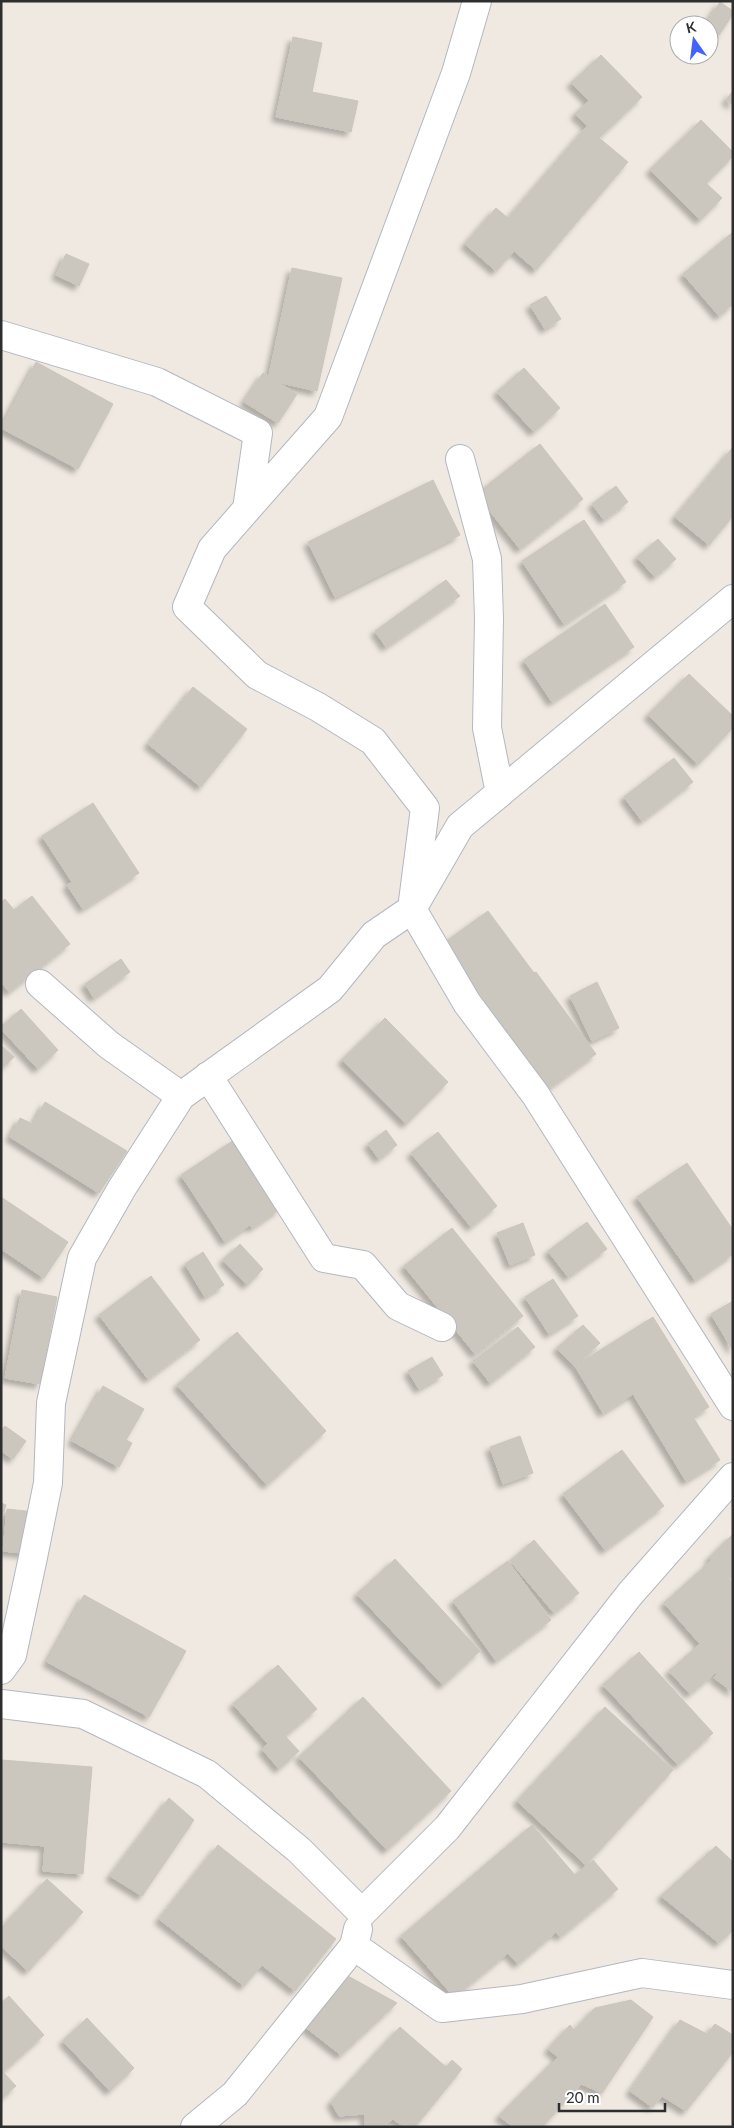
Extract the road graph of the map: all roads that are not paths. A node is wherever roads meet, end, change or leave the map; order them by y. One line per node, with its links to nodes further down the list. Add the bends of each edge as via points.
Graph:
1 (477, 1): 4 (street, via 456,73 328,417)
2 (1, 335): 4 (street, via 157,382 258,434)
3 (460, 459): 6 (street, via 487,559 487,728)
4 (247, 509): 7 (street, via 212,549 187,607 257,675 373,741)
5 (733, 599): 6 (street)
6 (500, 792): 8 (street)
7 (425, 808): 8 (street); 9 (street)
8 (460, 826): 9 (street)
9 (412, 909): 11 (street, via 374,935 330,989); 14 (street, via 468,1003 535,1094)
10 (40, 984): 12 (street, via 109,1045)
11 (208, 1076): 12 (street); 13 (street, via 324,1258 363,1264 398,1306)
12 (181, 1096): 16 (street, via 82,1258 51,1403 48,1483 12,1656)
13 (442, 1327)
14 (733, 1406)
15 (733, 1477): 18 (street, via 630,1594 447,1828)
16 (1, 1670)
17 (1, 1704): 18 (street, via 83,1714 208,1774 299,1850)
18 (362, 1913): 19 (street)
19 (354, 1946): 20 (street, via 442,2008 522,1999 642,1973); 21 (street, via 235,2094)
20 (733, 1984)
21 (195, 2127)

